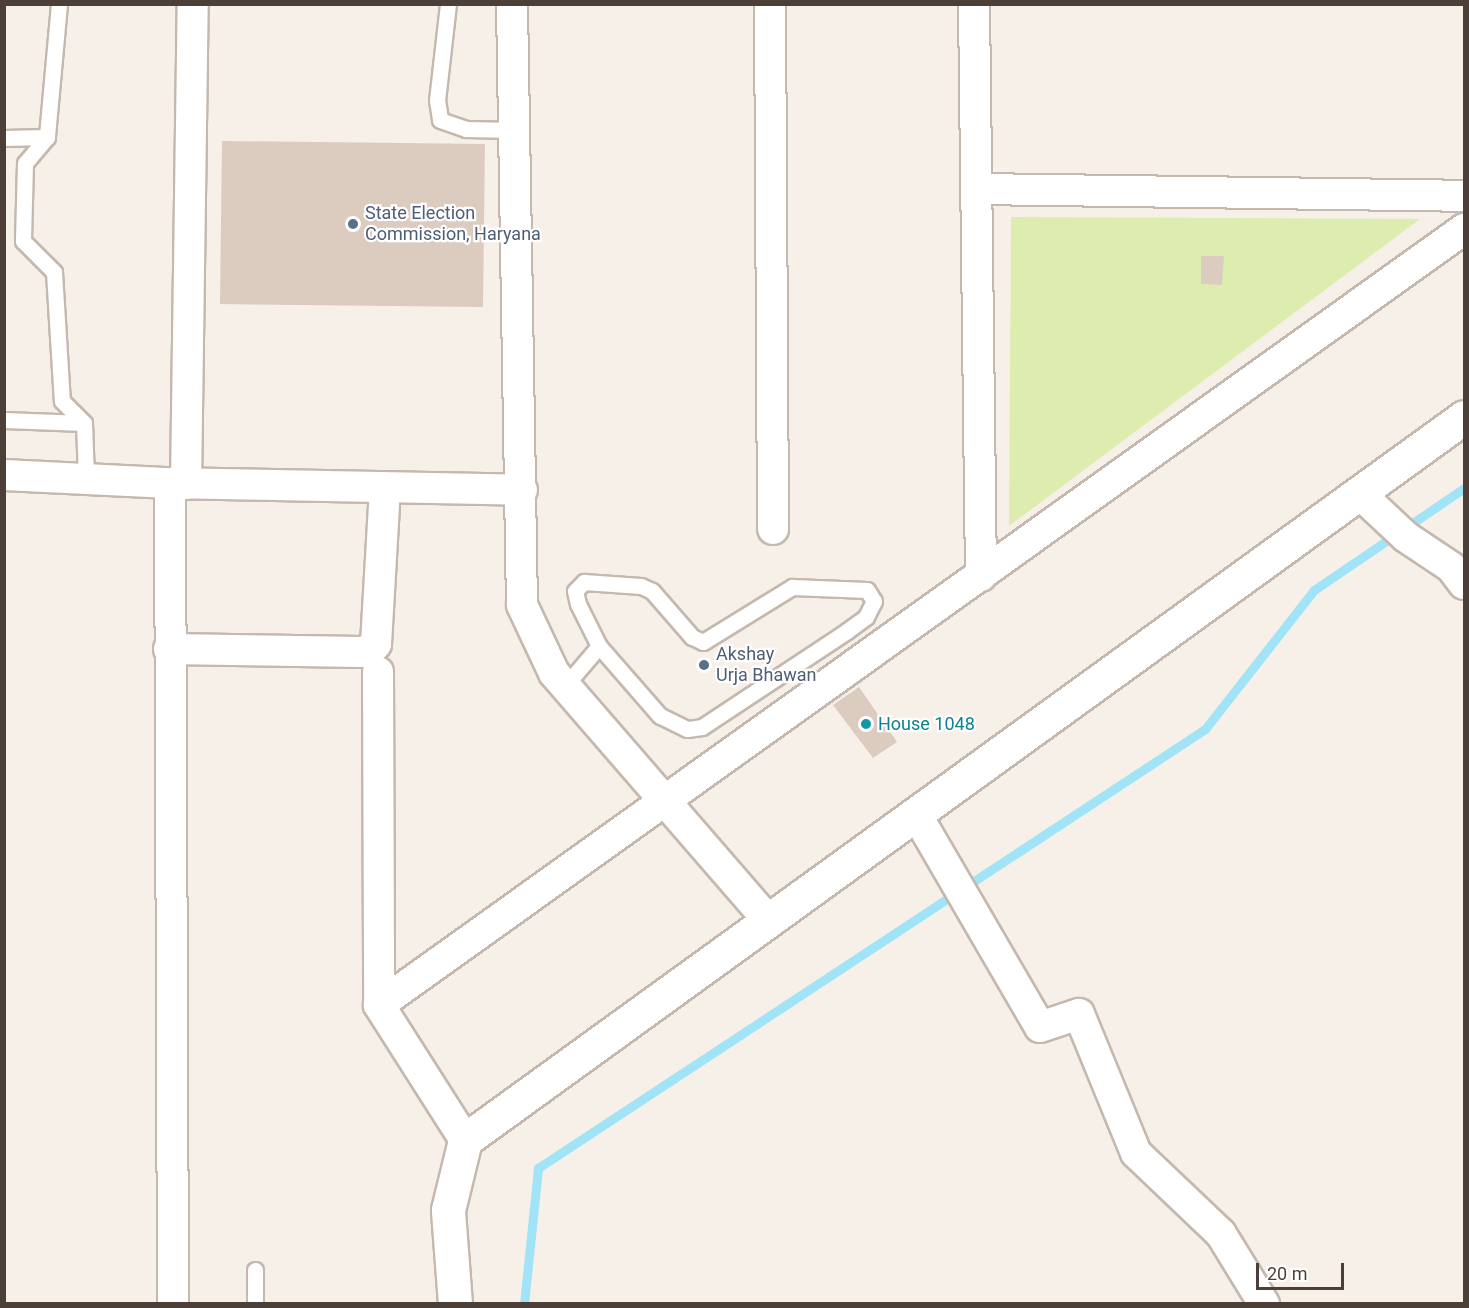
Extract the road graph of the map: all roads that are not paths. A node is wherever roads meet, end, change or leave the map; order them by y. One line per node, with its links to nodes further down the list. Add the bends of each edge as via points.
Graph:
1 (59, 4): 8 (lane)
2 (193, 4): 18 (street)
3 (448, 4): 7 (lane, via 437,100 440,120 466,129)
4 (512, 4): 7 (street)
5 (770, 4): 22 (street)
6 (974, 4): 10 (street)
7 (514, 130): 20 (street)
8 (47, 137): 9 (lane); 15 (lane, via 25,163 23,241 54,272 62,401)
9 (4, 138)
10 (976, 189): 11 (street); 23 (street)
11 (1464, 196)
12 (1464, 229): 23 (street)
13 (1464, 417): 21 (street)
14 (4, 420): 15 (lane)
15 (84, 423): 17 (lane)
16 (4, 475): 17 (street)
17 (86, 477): 18 (street)
18 (178, 483): 19 (street); 26 (street)
19 (385, 488): 20 (street); 26 (street, via 376,644 371,649)
20 (522, 490): 28 (street, via 522,605 554,673)
21 (1359, 493): 24 (street, via 1406,537 1450,567); 30 (street)
22 (773, 529)
23 (981, 576): 29 (street)
24 (1464, 584)
25 (599, 646): 25 (lane, via 660,716 687,729 702,727 847,631 866,617 874,601 867,590 792,587 777,592 703,642 692,638 651,591 642,586 584,582 575,591 578,604); 28 (lane)
26 (169, 649): 35 (street)
27 (378, 672): 32 (street)
28 (565, 686): 29 (street)
29 (666, 802): 31 (street); 32 (street)
30 (916, 814): 31 (street); 38 (street, via 1040,1027 1079,1014 1136,1153 1221,1234)
31 (769, 921): 33 (street)
32 (379, 1005): 33 (street)
33 (465, 1140): 37 (street, via 448,1210)
34 (255, 1270): 36 (lane)
35 (173, 1304)
36 (255, 1304)
37 (455, 1304)
38 (1264, 1304)

